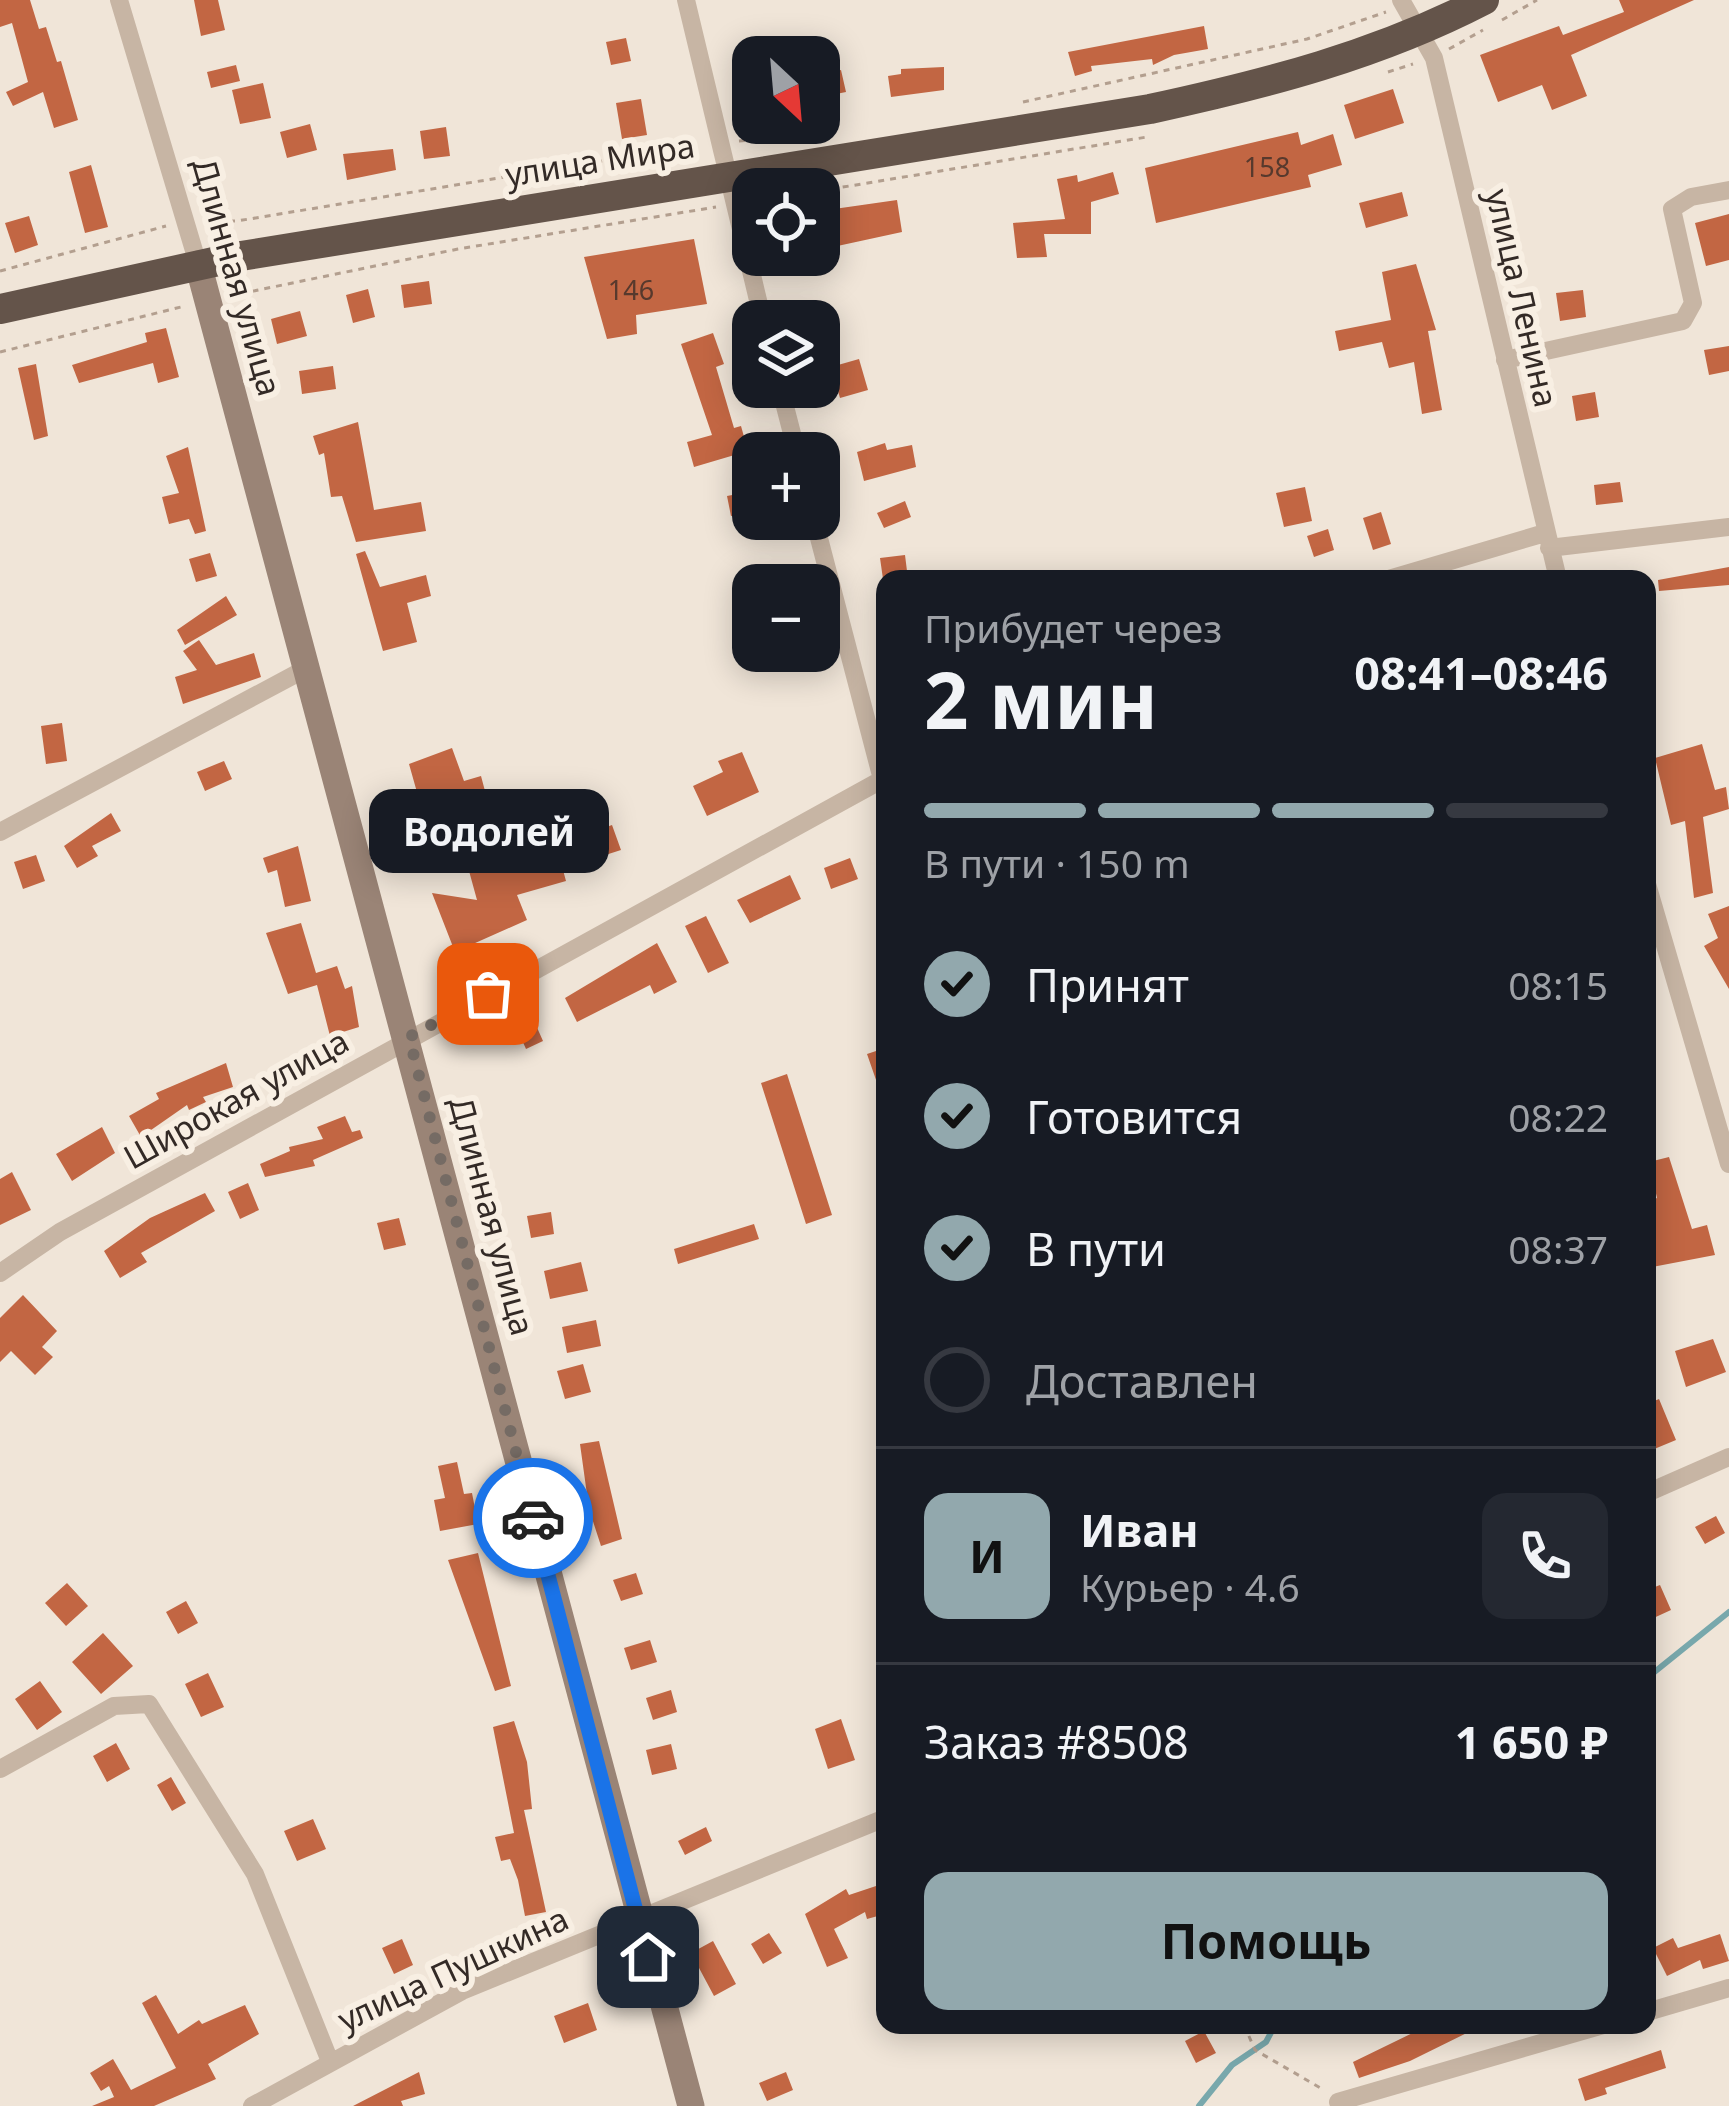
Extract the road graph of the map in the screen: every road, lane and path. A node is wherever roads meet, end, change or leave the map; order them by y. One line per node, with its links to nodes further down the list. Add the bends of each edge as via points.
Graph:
1 (118, 0): 8 (street, Длинная улица)
2 (686, 0): 7 (street)
3 (1402, 0): 5 (street, улица Ленина)
4 (1484, 0): 5 (highway, улица Мира)
5 (1419, 34): 7 (highway, улица Мира, via 1280,81); 13 (street, улица Ленина, via 1434,58)
6 (1729, 190): 13 (street, via 1672,209 1693,303 1683,321)
7 (729, 191): 8 (highway, улица Мира); 9 (path); 10 (street)
8 (198, 264): 9 (main road, Длинная улица); 11 (highway, улица Мира)
9 (207, 300): 12 (path); 19 (main road, Длинная улица)
10 (758, 300)
11 (0, 309)
12 (0, 352)
13 (1505, 360): 16 (street, улица Ленина)
14 (1729, 526): 16 (street)
15 (820, 540): 20 (street)
16 (1547, 540): 17 (street); 18 (street, улица Ленина)
17 (1425, 570)
18 (1555, 570)
19 (309, 667): 22 (street); 24 (main road, Длинная улица)
20 (876, 753)
21 (876, 787): 24 (street, Широкая улица)
22 (0, 832)
23 (1656, 915): 25 (street)
24 (409, 1037): 26 (street, Широкая улица); 31 (main road, Длинная улица)
25 (1729, 1164)
26 (0, 1273)
27 (1729, 1457): 28 (street)
28 (1656, 1488)
29 (0, 1768): 36 (street, via 114,1706 149,1704 255,1874)
30 (876, 1822): 31 (street, улица Пушкина)
31 (638, 1920): 36 (street, улица Пушкина, via 462,1990); 39 (main road, Длинная улица)
32 (1729, 1988): 33 (street)
33 (1656, 2009)
34 (1248, 2034): 37 (path, via 1256,2050)
35 (1571, 2034): 37 (street)
36 (329, 2059): 38 (street, улица Пушкина)
37 (1335, 2100)
38 (252, 2106)
39 (691, 2106)

